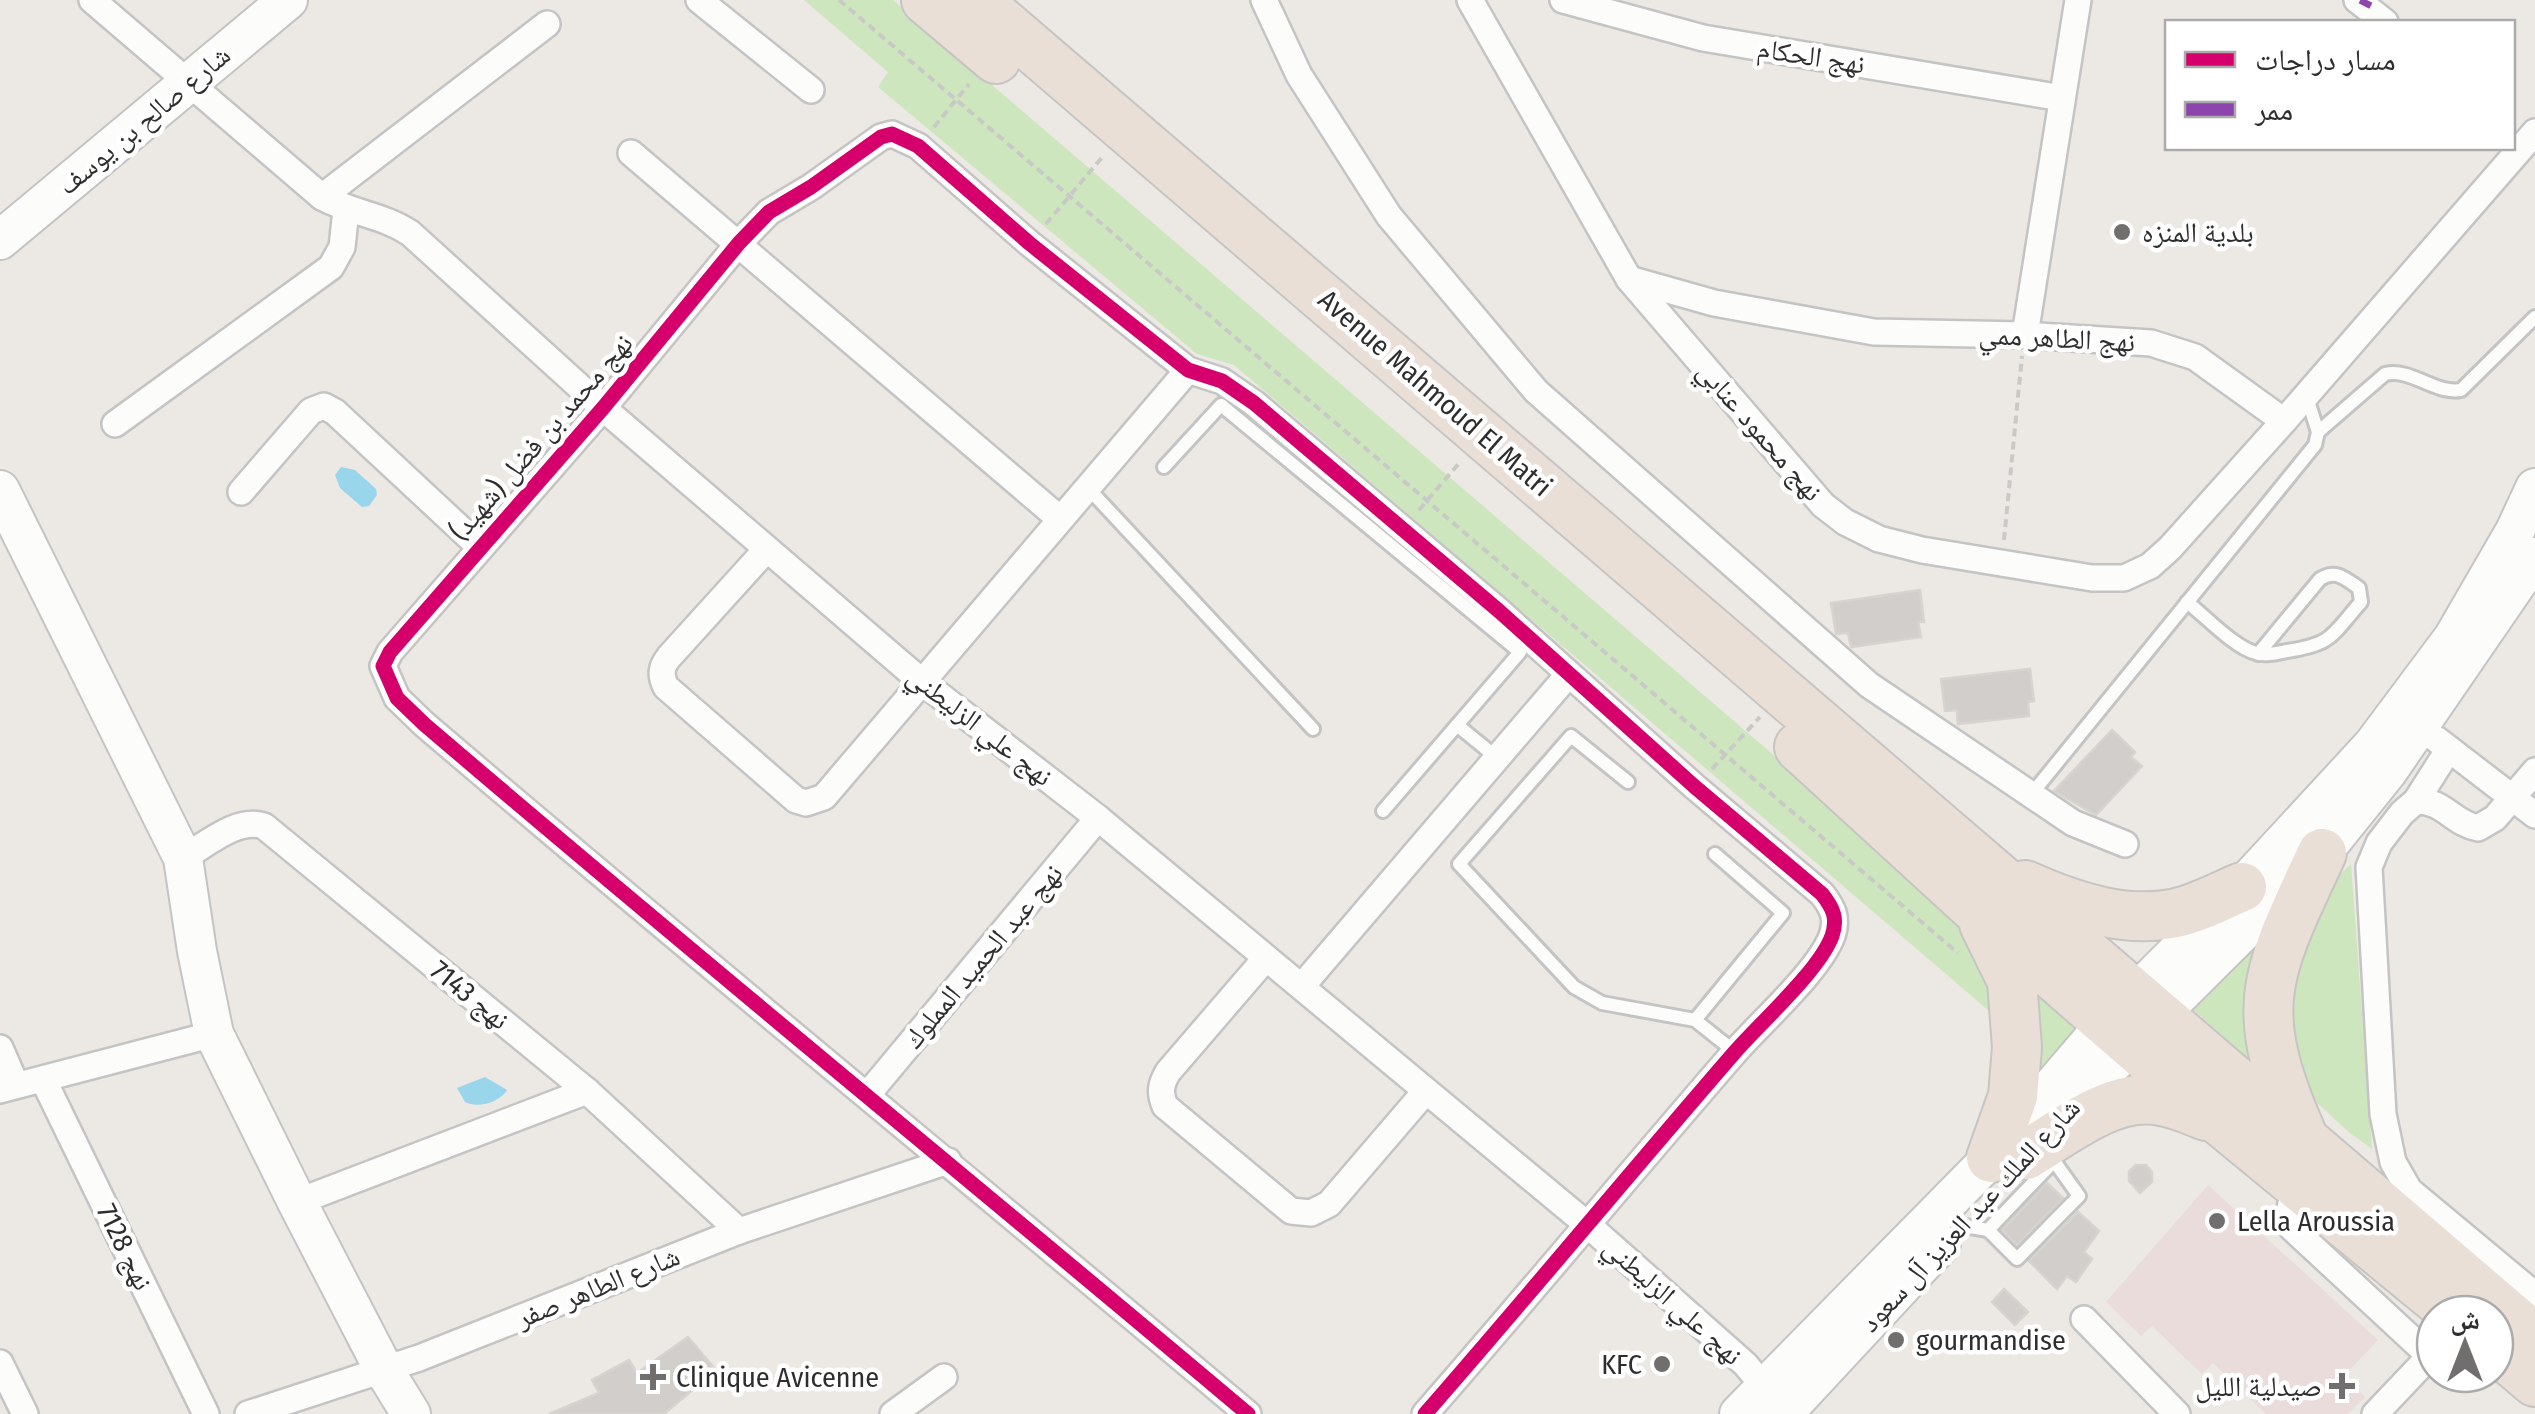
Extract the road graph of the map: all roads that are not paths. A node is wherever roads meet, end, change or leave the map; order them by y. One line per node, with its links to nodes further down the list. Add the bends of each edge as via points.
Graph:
1 (92, 0): 13 (street, نهج علي الزليطني)
2 (288, 0): 13 (main road, شارع صالح بن يوسف)
3 (699, 0): 14 (street)
4 (926, 0): 61 (highway, Avenue Mahmoud El Matri, via 1762,714)
5 (976, 0): 61 (highway, Avenue Mahmoud El Matri, via 1894,787)
6 (1264, 0): 50 (street, via 1298,75 1389,216 1536,390 1869,685)
7 (1470, 0): 22 (street, نهج محمود عنابي)
8 (1563, 0): 15 (street, نهج الحكام, via 1703,38)
9 (2078, 0): 15 (street)
10 (2363, 2): 11 (street)
11 (2383, 20)
12 (548, 24): 18 (street)
13 (186, 84): 18 (street, نهج علي الزليطني); 20 (main road, شارع صالح بن يوسف)
14 (811, 90)
15 (2062, 98): 24 (street)
16 (2526, 142): 26 (street)
17 (632, 154): 21 (street)
18 (322, 197): 19 (street, نهج علي الزليطني)
19 (346, 210): 27 (street, نهج علي الزليطني, via 392,221 410,234); 29 (street, via 342,247 331,267)
20 (0, 240)
21 (740, 243): 25 (street, نهج محمد بن فضل (شهيد), via 769,212 892,134 918,146); 27 (street, نهج محمد بن فضل (شهيد)); 36 (street)
22 (1629, 280): 24 (street, نهج الطاهر ممي, via 1874,332); 28 (street, نهج محمود عنابي, via 1823,505 1879,539 2002,565 2124,578 2150,566)
23 (2535, 317): 30 (lane, via 2461,390 2448,392 2398,371 2385,374)
24 (2024, 335): 28 (street, نهج الطاهر ممي, via 2173,349 2216,370)
25 (1188, 370): 32 (street); 42 (street, via 1222,381 1254,403)
26 (2306, 396): 28 (street); 30 (lane)
27 (602, 408): 37 (street, نهج محمد بن فضل (شهيد)); 38 (street, نهج علي الزليطني)
28 (2284, 421)
29 (115, 424)
30 (2318, 432): 40 (lane, via 2316,445)
31 (1164, 466): 44 (lane, via 1221,404 1520,652)
32 (1087, 487): 36 (street); 45 (lane)
33 (2535, 488): 60 (main road, via 2453,638 2373,745)
34 (0, 490): 59 (main road)
35 (241, 492): 37 (street, via 311,411 324,406)
36 (1060, 519): 43 (street)
37 (479, 546): 73 (street, نهج محمد بن فضل (شهيد), via 390,652 383,666 397,698)
38 (766, 550): 43 (street, نهج علي الزليطني); 43 (street, via 662,671 666,687 796,800 824,797)
39 (2535, 557): 46 (main road)
40 (2188, 602): 41 (lane); 50 (lane)
41 (2258, 654): 41 (lane, via 2320,579 2337,574 2358,588 2360,602 2328,640)
42 (1568, 675): 47 (street); 68 (street, via 1833,908 1836,920 1824,950)
43 (921, 681): 55 (street, نهج علي الزليطني)
44 (1457, 725): 47 (lane); 53 (lane)
45 (1313, 730)
46 (2434, 738): 51 (street); 52 (street); 57 (main road)
47 (1496, 757): 63 (street)
48 (2535, 770): 51 (street)
49 (1628, 782): 65 (lane, via 1570,736 1459,864 1574,988 1602,1003)
50 (2030, 796): 56 (street)
51 (2514, 797): 52 (street, via 2478,828 2432,802); 54 (street)
52 (2416, 801): 83 (street, via 2379,843 2369,867 2388,1145 2409,1190)
53 (1383, 811)
54 (2535, 815)
55 (1098, 818): 62 (street, نهج علي الزليطني); 73 (street, نهج عبد الحميد المملوك)
56 (2125, 844)
57 (2322, 853): 64 (main road); 77 (highway, via 2288,928 2267,1001 2267,1026)
58 (1715, 854): 65 (lane, via 1783,913)
59 (183, 858): 66 (main road); 71 (street, نهج 7143, via 242,824 264,826)
60 (2242, 887): 61 (highway, via 2185,911 2128,915); 64 (main road)
61 (1982, 889): 64 (highway); 75 (highway, via 2015,1002 2013,1096)
62 (1266, 958): 63 (street, نهج علي الزليطني); 72 (street, via 1168,1072 1162,1083 1165,1106 1291,1211 1312,1213 1328,1204)
63 (1302, 986): 72 (street, نهج علي الزليطني)
64 (2133, 1019): 74 (highway); 75 (main road, شارع الملك عبد العزيز آل سعود); 77 (highway)
65 (1695, 1020): 68 (lane)
66 (214, 1034): 69 (street); 78 (main road)
67 (0, 1048): 70 (street)
68 (1734, 1052): 79 (street)
69 (43, 1079): 70 (street); 95 (street, نهج 7128)
70 (8, 1087)
71 (586, 1091): 78 (street); 81 (street, نهج 7143)
72 (1425, 1092): 79 (street, نهج علي الزليطني)
73 (868, 1094): 76 (street)
74 (2220, 1122): 75 (highway, via 2170,1103 2129,1102 2097,1114); 77 (highway)
75 (2034, 1156): 80 (main road, شارع الملك عبد العزيز آل سعود); 80 (lane, via 2078,1196 2018,1259); 93 (main road, شارع الملك عبد العزيز آل سعود)
76 (948, 1161): 81 (street, شارع الطاهر صفر); 99 (street)
77 (2301, 1164): 82 (highway); 85 (highway); 86 (street, via 2288,1211 2292,1228)
78 (297, 1202): 89 (main road)
79 (1589, 1226): 93 (street, نهج علي الزليطني, via 1716,1338); 100 (street)
80 (1973, 1228): 93 (main road, شارع الملك عبد العزيز آل سعود)
81 (739, 1231): 89 (street, شارع الطاهر صفر)
82 (2434, 1294)
83 (2535, 1295)
84 (2084, 1319): 102 (street)
85 (2535, 1338)
86 (2415, 1339)
87 (0, 1362): 94 (street)
88 (2515, 1365): 92 (highway)
89 (384, 1370): 96 (street, شارع الطاهر صفر); 97 (main road)
90 (2415, 1372): 103 (street)
91 (944, 1376): 98 (street)
92 (2535, 1382)
93 (1779, 1407): 101 (main road, شارع الملك عبد العزيز آل سعود)
94 (25, 1414)
95 (206, 1414)
96 (248, 1414)
97 (411, 1414)
98 (893, 1414)
99 (1248, 1414)
100 (1425, 1414)
101 (1739, 1414)
102 (2176, 1414)
103 (2375, 1414)

